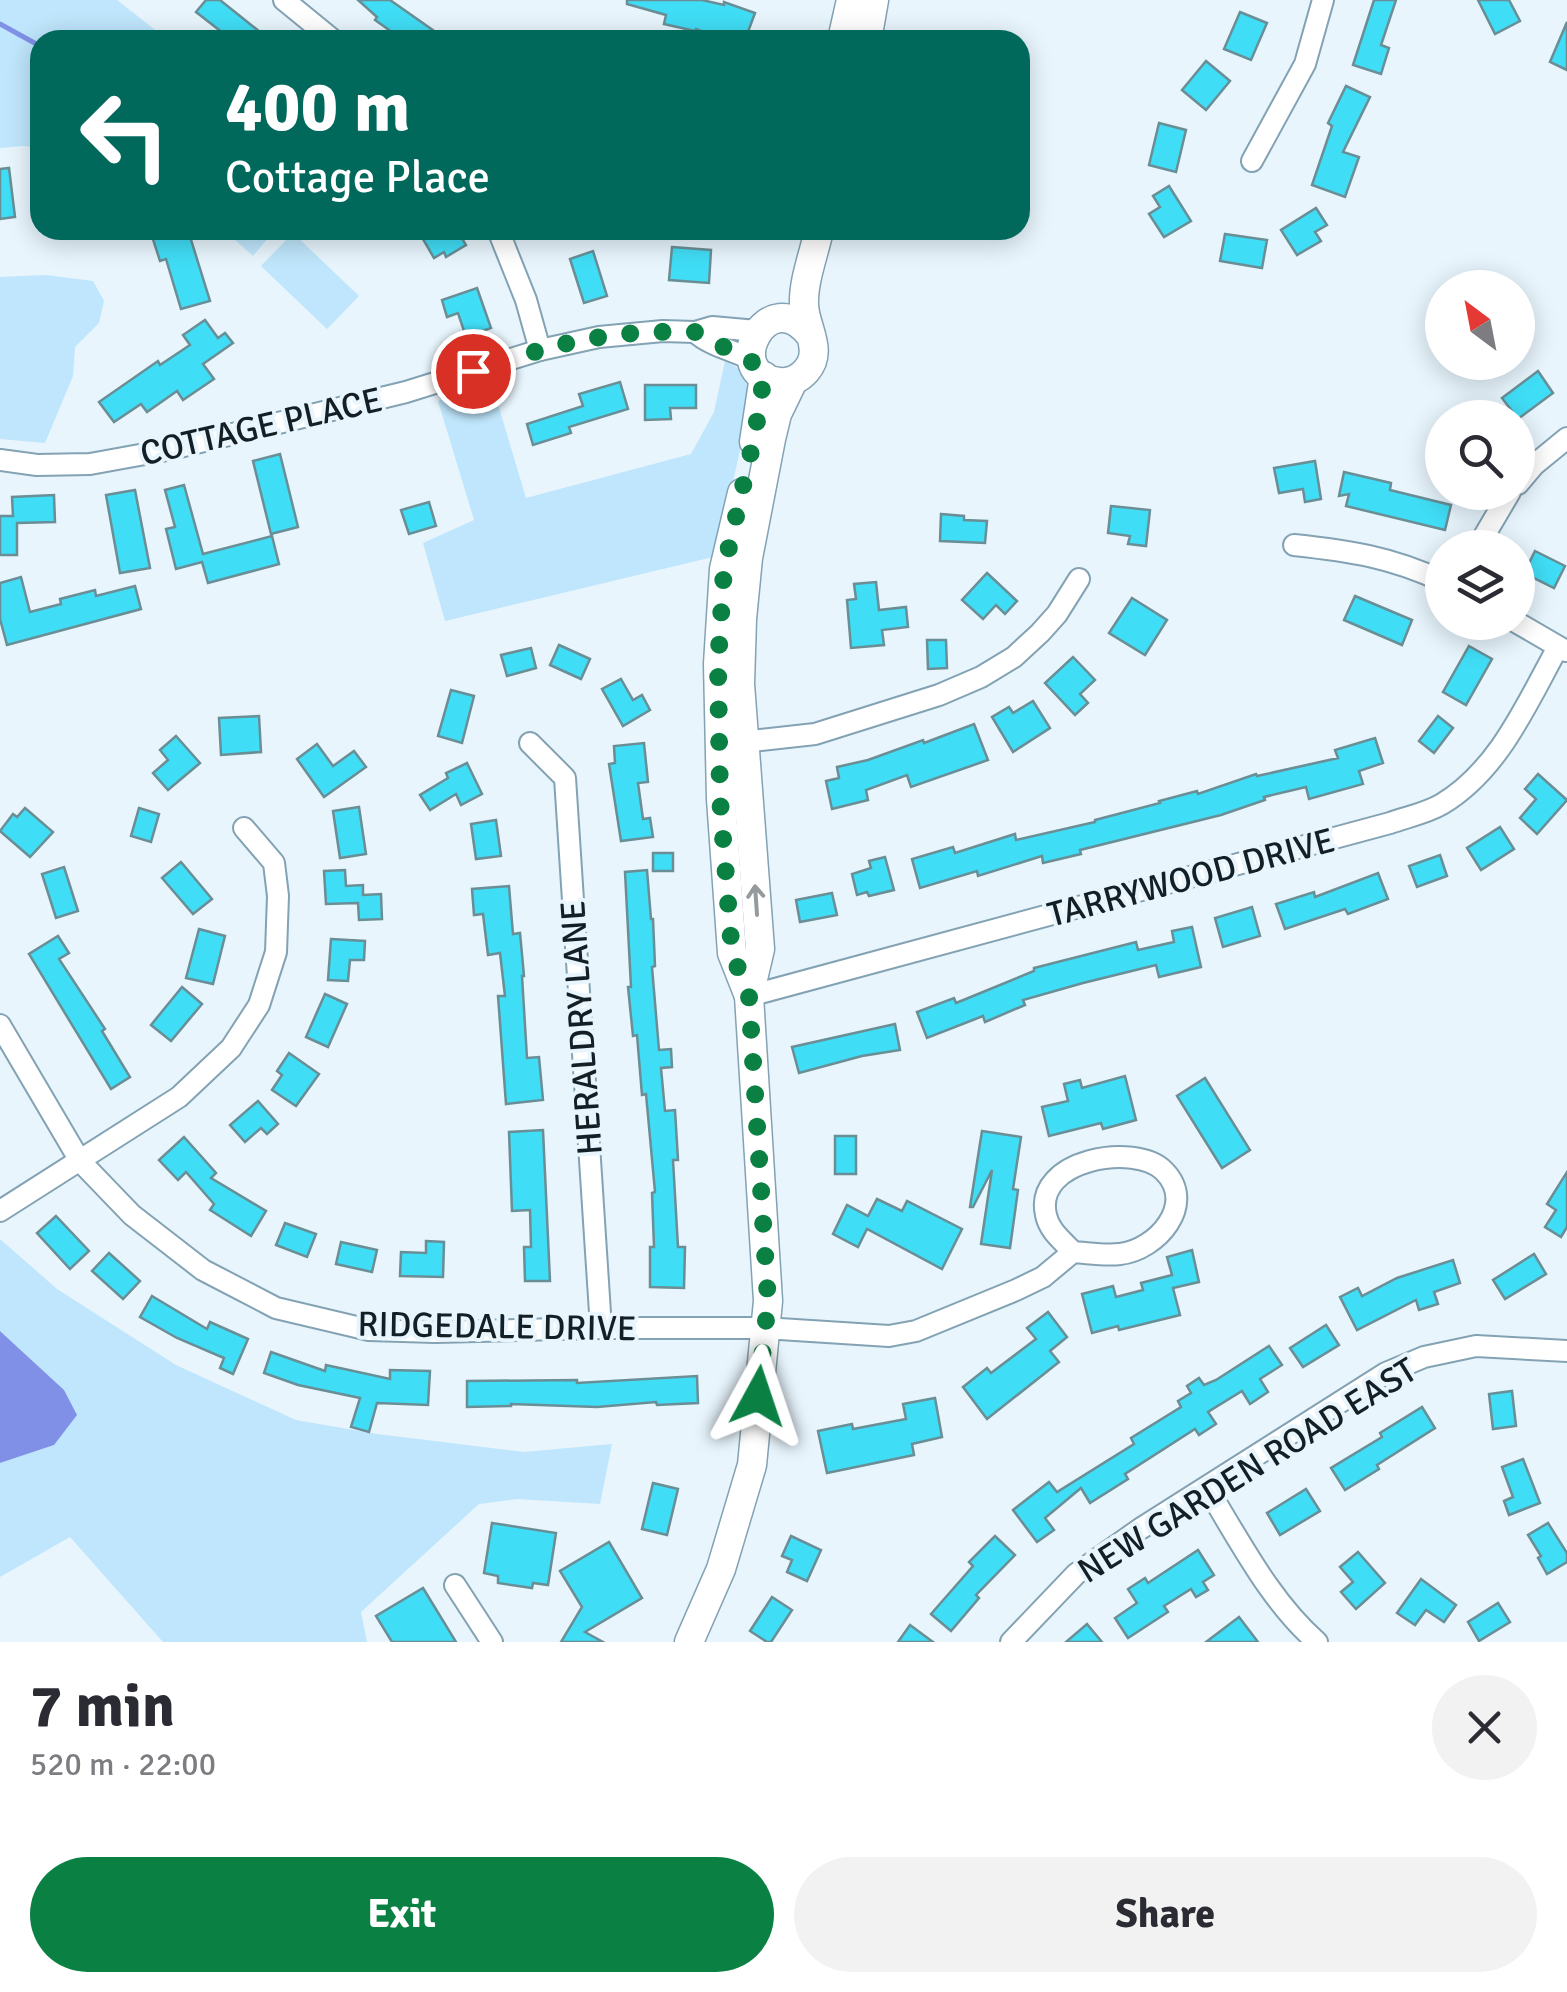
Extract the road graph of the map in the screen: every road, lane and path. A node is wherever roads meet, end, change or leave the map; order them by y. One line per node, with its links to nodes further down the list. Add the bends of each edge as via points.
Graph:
1 (284, 0): 5 (street)
2 (850, 0): 6 (street)
3 (874, 0): 7 (street)
4 (1323, 0): 8 (street, via 1305,64)
5 (321, 30)
6 (844, 30)
7 (868, 30)
8 (1252, 161)
9 (502, 240): 15 (street)
10 (798, 240): 12 (street, via 786,289)
11 (817, 240): 14 (street, via 804,305)
12 (765, 325): 13 (street, COTTAGE PLACE); 14 (street, via 784,318); 16 (street, via 750,350)
13 (695, 332): 15 (street, COTTAGE PLACE, via 599,337); 16 (street, COTTAGE PLACE)
14 (811, 336): 17 (street, via 810,367)
15 (540, 350): 19 (street, COTTAGE PLACE, via 406,392 167,450 90,464)
16 (758, 368): 17 (street, via 773,381); 27 (street, via 755,434 724,569 718,664)
17 (792, 381): 27 (street, via 771,439 748,558)
18 (1567, 438): 20 (street)
19 (0, 460)
20 (1535, 464)
21 (1294, 545): 22 (street, via 1378,556)
22 (1425, 572)
23 (1078, 579): 27 (street, via 1040,634 981,677 816,734)
24 (1535, 634): 25 (street)
25 (1562, 650): 29 (street, TARRYWOOD DRIVE, via 1475,779 1440,805)
26 (530, 743): 34 (street, HERALDRY LANE, via 565,778)
27 (732, 743): 29 (street, via 760,949)
28 (244, 828): 31 (street, via 274,863 278,896 276,952 260,1005 231,1048 180,1096)
29 (749, 996): 35 (street, via 768,1301)
30 (0, 1026): 31 (street, RIDGEDALE DRIVE)
31 (80, 1161): 32 (street); 34 (street, RIDGEDALE DRIVE, via 132,1216 202,1270 276,1308 369,1330)
32 (0, 1210)
33 (1074, 1252): 33 (street, via 1045,1214 1056,1177 1099,1158 1132,1158 1164,1171 1177,1200 1164,1232 1123,1254); 35 (street, RIDGEDALE DRIVE, via 1029,1284 916,1331 889,1336)
34 (601, 1328): 35 (street, RIDGEDALE DRIVE)
35 (764, 1328): 40 (street, via 752,1464 721,1570)
36 (1567, 1351): 37 (street, NEW GARDEN ROAD EAST, via 1476,1346 1424,1357 1386,1374)
37 (1208, 1488): 41 (street, NEW GARDEN ROAD EAST, via 1076,1574); 42 (street, via 1274,1594)
38 (455, 1585): 39 (street)
39 (492, 1642)
40 (689, 1642)
41 (1011, 1642)
42 (1317, 1642)

